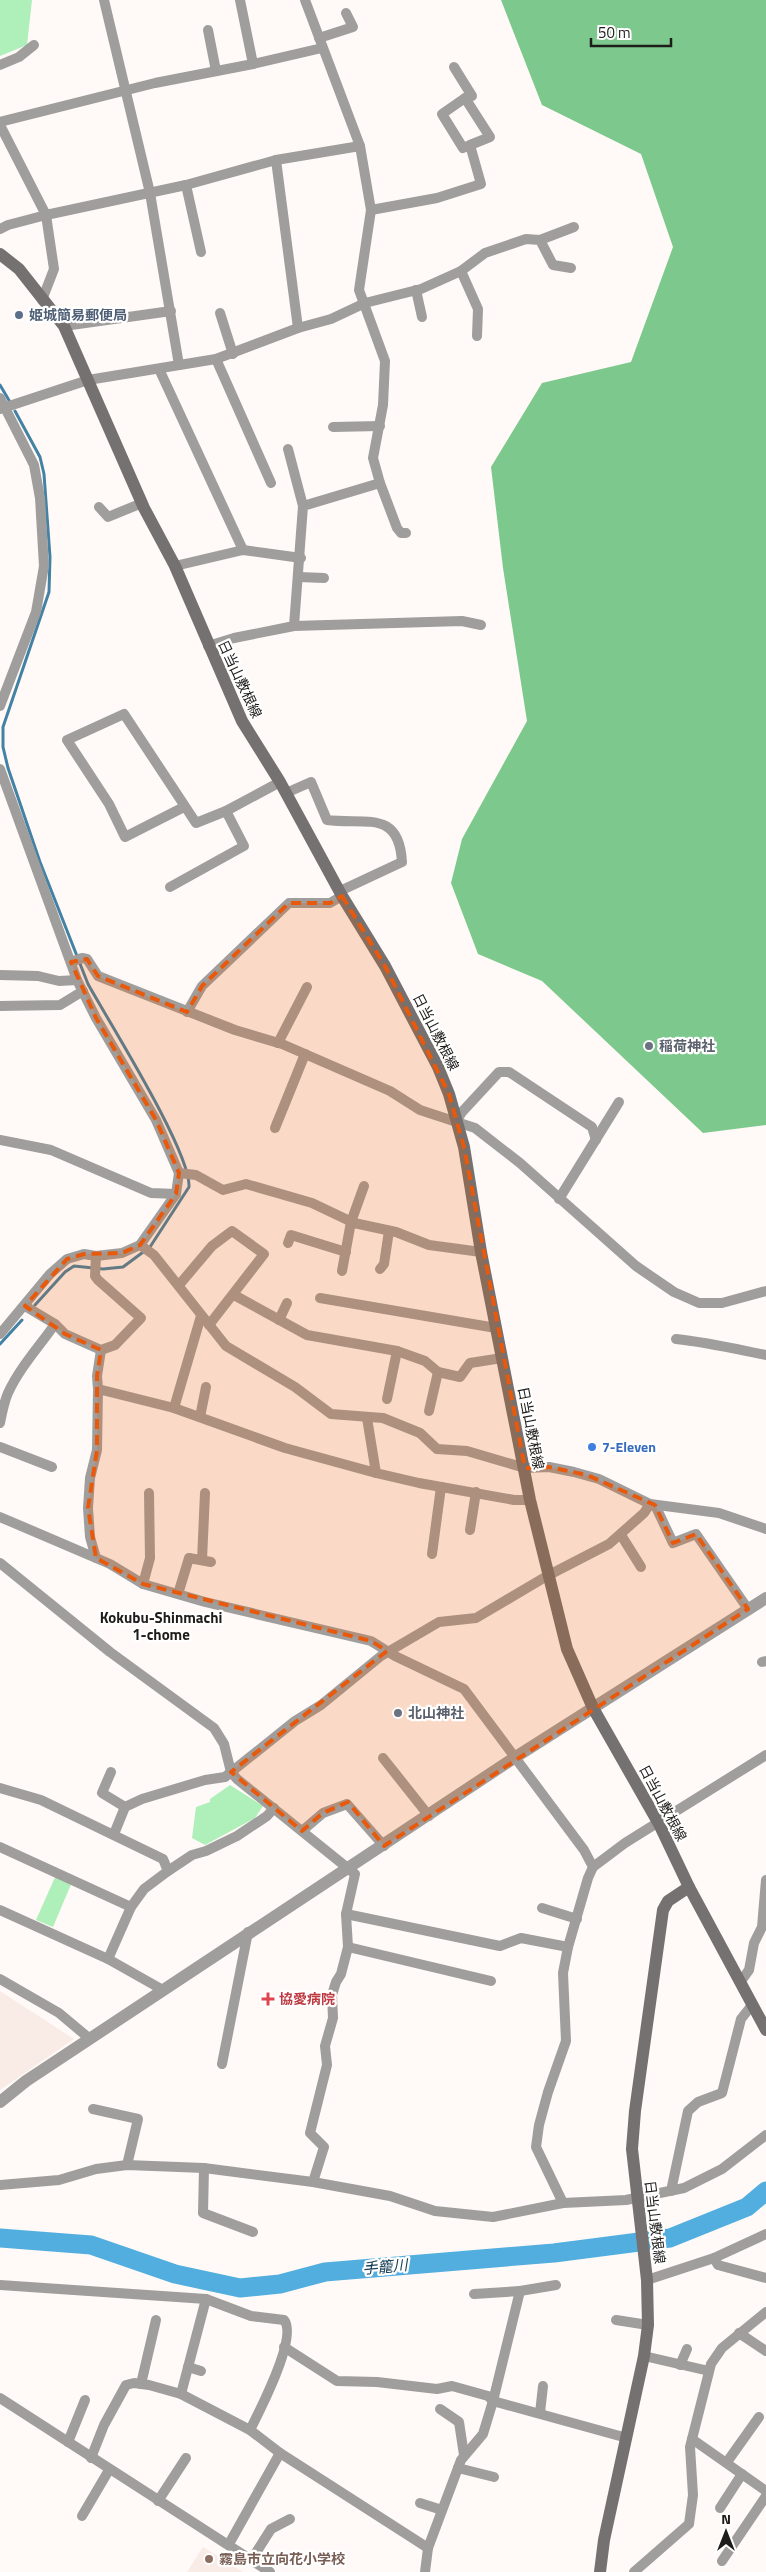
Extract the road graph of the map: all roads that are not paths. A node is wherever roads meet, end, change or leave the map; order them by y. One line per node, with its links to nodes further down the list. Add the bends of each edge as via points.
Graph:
1 (104, 0): 12 (street)
2 (240, 0): 8 (street)
3 (305, 0): 6 (street)
4 (346, 13): 6 (street, via 352,26)
5 (208, 30): 11 (street)
6 (321, 43): 8 (street); 16 (street)
7 (34, 45): 9 (street, via 19,57)
8 (253, 64): 11 (street)
9 (0, 65)
10 (454, 68): 13 (street, via 472,96)
11 (216, 71): 12 (street)
12 (124, 90): 14 (street); 19 (street)
13 (465, 98): 15 (street, via 490,137); 15 (street, via 442,114 463,148)
14 (0, 123): 21 (street)
15 (470, 145): 20 (street, via 481,184 438,198)
16 (360, 146): 17 (street); 20 (street)
17 (276, 160): 18 (street); 36 (street)
18 (186, 185): 19 (street); 25 (street)
19 (150, 193): 21 (street); 32 (street)
20 (370, 210): 31 (street, via 359,290)
21 (46, 215): 23 (street); 30 (street, via 54,269)
22 (574, 227): 24 (street)
23 (0, 229)
24 (540, 240): 27 (street, via 553,265); 28 (street, via 526,239 485,253)
25 (201, 252)
26 (0, 254): 30 (main road, 日当山敷根線, via 19,269)
27 (571, 268)
28 (461, 271): 29 (street); 37 (street, via 478,309)
29 (416, 290): 31 (street); 34 (street)
30 (42, 300): 35 (main road, 日当山敷根線)
31 (364, 303): 36 (street, via 331,319); 44 (street, via 385,361)
32 (171, 311): 35 (street); 40 (street)
33 (220, 313): 38 (street)
34 (422, 317)
35 (64, 326): 42 (main road, 日当山敷根線)
36 (298, 328): 38 (street)
37 (477, 336)
38 (233, 354): 39 (street)
39 (216, 360): 40 (street); 47 (street)
40 (179, 365): 41 (street)
41 (159, 369): 42 (street); 53 (street)
42 (88, 380): 43 (street); 49 (main road, 日当山敷根線)
43 (2, 405): 61 (street, via 34,465 40,498 44,566 36,612)
44 (380, 426): 45 (street); 48 (street, via 373,458)
45 (334, 427)
46 (288, 450): 50 (street)
47 (271, 483)
48 (380, 483): 50 (street); 52 (street, via 397,528)
49 (142, 503): 51 (street, via 108,517); 55 (main road, 日当山敷根線)
50 (303, 506): 54 (street)
51 (99, 507)
52 (406, 533)
53 (243, 550): 54 (street); 55 (street)
54 (301, 558): 56 (street)
55 (174, 566): 60 (main road, 日当山敷根線)
56 (299, 577): 57 (street); 59 (street)
57 (324, 578)
58 (481, 625): 59 (street, via 462,621)
59 (294, 626): 60 (street)
60 (208, 646): 63 (main road, 日当山敷根線, via 242,721)
61 (0, 706)
62 (0, 769): 68 (street)
63 (283, 787): 65 (street); 67 (main road, 日当山敷根線); 67 (street, via 311,782 326,820 371,821 392,829 401,844 402,862)
64 (184, 807): 64 (street, via 124,714 67,740 109,804 126,837); 65 (street, via 196,822)
65 (226, 811): 66 (street, via 244,846)
66 (170, 887)
67 (341, 893): 74 (street, via 330,903 288,903 202,986); 78 (main road, 日当山敷根線, via 385,966 438,1067)
68 (76, 960): 70 (street); 74 (street, via 87,959 98,976)
69 (7, 972): 70 (street)
70 (77, 980): 72 (street)
71 (307, 987): 75 (street)
72 (83, 991): 73 (street, via 60,1005); 82 (street, via 156,1120)
73 (0, 1006)
74 (187, 1012): 75 (street)
75 (278, 1043): 76 (street)
76 (305, 1054): 78 (street, via 390,1091 420,1110); 79 (street)
77 (619, 1102): 81 (street)
78 (456, 1122): 81 (street, via 499,1072 509,1072 592,1127); 85 (street, via 490,1138); 91 (main road, 日当山敷根線, via 464,1148)
79 (275, 1128)
80 (0, 1140): 84 (street, via 51,1150 151,1193)
81 (596, 1140): 85 (street)
82 (181, 1173): 84 (street); 86 (street, via 196,1175 223,1190 246,1184 304,1200)
83 (364, 1186): 86 (street)
84 (176, 1194): 89 (street)
85 (559, 1199): 96 (street, via 636,1266 674,1292 699,1303 722,1303)
86 (351, 1222): 87 (street); 90 (street)
87 (390, 1231): 91 (street, via 430,1245); 93 (street, via 384,1264)
88 (288, 1243): 90 (street, via 291,1235)
89 (140, 1245): 92 (street, via 122,1253); 95 (street, via 154,1255)
90 (346, 1252): 94 (street)
91 (481, 1252): 105 (main road, 日当山敷根線)
92 (96, 1258): 100 (street, via 84,1254 67,1259 50,1274); 108 (street, via 95,1276 141,1318 115,1345)
93 (380, 1269)
94 (342, 1271)
95 (179, 1285): 97 (street, via 212,1246 232,1231 264,1254); 101 (street)
96 (766, 1291)
97 (234, 1295): 102 (street); 104 (street)
98 (320, 1298): 105 (street)
99 (287, 1303): 102 (street)
100 (25, 1306): 103 (street); 106 (street)
101 (201, 1316): 104 (street); 116 (street)
102 (279, 1320): 109 (street, via 307,1334)
103 (55, 1324): 108 (street, via 65,1334); 120 (street, via 25,1363 8,1393)
104 (210, 1325): 119 (street, via 226,1346 295,1387 331,1414)
105 (496, 1328): 111 (main road, 日当山敷根線)
106 (0, 1334)
107 (676, 1339): 110 (street)
108 (101, 1350): 114 (street)
109 (397, 1351): 112 (street, via 425,1361); 115 (street)
110 (766, 1355)
111 (502, 1358): 112 (street, via 470,1363 460,1377); 123 (main road, 日当山敷根線)
112 (438, 1372): 117 (street)
113 (206, 1387): 118 (street)
114 (98, 1389): 116 (street); 136 (street, via 97,1450 90,1478 88,1508 90,1537)
115 (387, 1399)
116 (174, 1408): 118 (street)
117 (430, 1410)
118 (200, 1417): 124 (street, via 285,1448)
119 (367, 1418): 123 (street, via 383,1418 420,1433 437,1449 467,1451); 124 (street)
120 (0, 1423)
121 (0, 1447): 122 (street)
122 (52, 1467)
123 (524, 1468): 129 (main road, 日当山敷根線); 130 (street, via 549,1467 587,1475)
124 (376, 1473): 125 (street)
125 (441, 1486): 126 (street); 135 (street)
126 (476, 1492): 129 (street); 133 (street)
127 (149, 1493): 140 (street, via 150,1558)
128 (205, 1493): 141 (street, via 206,1561 189,1558)
129 (530, 1500): 139 (main road, 日当山敷根線)
130 (653, 1504): 132 (street, via 720,1513); 134 (street); 143 (street, via 674,1543 696,1534)
131 (0, 1516): 136 (street)
132 (766, 1529)
133 (470, 1530)
134 (621, 1535): 138 (street); 139 (street)
135 (432, 1554)
136 (96, 1558): 140 (street)
137 (0, 1563): 150 (street, via 110,1652 214,1728 224,1744)
138 (641, 1567)
139 (547, 1576): 144 (street, via 476,1618 439,1622); 145 (main road, 日当山敷根線, via 567,1649)
140 (143, 1584): 141 (street)
141 (178, 1594): 144 (street, via 371,1641)
142 (766, 1598): 143 (street)
143 (748, 1610): 145 (street)
144 (389, 1652): 148 (street, via 464,1689); 150 (street)
145 (593, 1708): 148 (street); 155 (main road, 日当山敷根線)
146 (766, 1755): 155 (street)
147 (383, 1758): 154 (street)
148 (514, 1758): 154 (street); 160 (street, via 584,1850)
149 (111, 1772): 152 (street, via 102,1793)
150 (231, 1772): 152 (street, via 222,1778 142,1799); 153 (street)
151 (0, 1788): 157 (street, via 41,1800)
152 (125, 1807): 157 (street)
153 (274, 1808): 156 (street); 162 (street, via 268,1816 237,1836 192,1855)
154 (429, 1816): 158 (street)
155 (659, 1824): 160 (street); 164 (main road, 日当山敷根線)
156 (302, 1831): 158 (street, via 323,1813 347,1804); 161 (street)
157 (114, 1834): 162 (street, via 164,1859)
158 (384, 1846): 161 (street)
159 (0, 1847): 165 (street)
160 (593, 1867): 169 (street)
161 (349, 1868): 168 (street, via 355,1874); 170 (street)
162 (168, 1872): 165 (street, via 144,1889)
163 (766, 1880): 176 (street, via 762,1927 754,1943 749,1970)
164 (689, 1886): 176 (main road, 日当山敷根線); 190 (main road, 日当山敷根線, via 668,1901 663,1910 635,2111 632,2149)
165 (131, 1907): 173 (street)
166 (542, 1908): 169 (street)
167 (0, 1910): 173 (street)
168 (346, 1914): 171 (street); 172 (street, via 500,1946 521,1938)
169 (577, 1919): 172 (street)
170 (248, 1932): 177 (street); 181 (street)
171 (348, 1947): 175 (street); 187 (street, via 332,1995 333,2018 326,2046 327,2065 310,2133 324,2144)
172 (568, 1947): 191 (street, via 563,1973 566,2041 546,2100 536,2147)
173 (108, 1959): 177 (street)
174 (0, 1979): 180 (street, via 64,2016)
175 (491, 1981)
176 (740, 1981): 178 (main road, 日当山敷根線)
177 (163, 1990): 180 (street)
178 (752, 2005): 179 (main road, 日当山敷根線); 189 (street, via 741,2019 722,2093 698,2102 688,2111)
179 (766, 2030)
180 (90, 2039): 182 (street)
181 (222, 2064)
182 (0, 2102)
183 (93, 2109): 185 (street, via 138,2119)
184 (766, 2135): 189 (street, via 714,2174)
185 (127, 2165): 186 (street); 188 (street, via 96,2169 54,2181)
186 (204, 2168): 187 (street); 192 (street, via 203,2213)
187 (313, 2182): 191 (street, via 399,2198 435,2211 493,2217)
188 (0, 2185)
189 (671, 2191): 190 (street)
190 (637, 2203): 191 (street); 195 (main road, 日当山敷根線)
191 (563, 2204)
192 (253, 2232)
193 (766, 2234): 194 (street)
194 (714, 2258): 195 (street); 196 (street, via 718,2265)
195 (647, 2278): 205 (main road, 日当山敷根線)
196 (766, 2278)
197 (0, 2285): 201 (street)
198 (556, 2285): 199 (street)
199 (520, 2291): 200 (street); 220 (street)
200 (474, 2294)
201 (206, 2299): 207 (street, via 251,2316 284,2320 288,2330); 212 (street)
202 (766, 2312): 206 (street)
203 (156, 2320): 215 (street)
204 (616, 2320): 205 (street)
205 (648, 2325): 210 (main road, 日当山敷根線)
206 (738, 2333): 209 (street); 214 (street, via 718,2351)
207 (284, 2347): 220 (street, via 336,2381 437,2389 452,2386 488,2396); 224 (street, via 272,2384)
208 (687, 2349): 211 (street)
209 (766, 2351)
210 (644, 2356): 211 (street); 225 (main road, 日当山敷根線)
211 (680, 2365): 214 (street)
212 (188, 2367): 213 (street); 217 (street)
213 (201, 2371)
214 (709, 2371): 226 (street)
215 (141, 2384): 217 (street); 230 (street, via 126,2385)
216 (543, 2386): 222 (street)
217 (181, 2394): 224 (street)
218 (0, 2398): 227 (street)
219 (85, 2400): 227 (street)
220 (493, 2401): 222 (street); 229 (street, via 483,2434)
221 (440, 2409): 229 (street, via 459,2422)
222 (540, 2413): 225 (street)
223 (759, 2417): 232 (street)
224 (250, 2430): 228 (street)
225 (627, 2438): 251 (main road, 日当山敷根線)
226 (692, 2439): 232 (street); 252 (street, via 693,2495 689,2524)
227 (68, 2442): 230 (street)
228 (280, 2453): 245 (street); 246 (street)
229 (464, 2455): 233 (street)
230 (91, 2458): 234 (street)
231 (186, 2458): 239 (street)
232 (727, 2462): 235 (street)
233 (458, 2468): 236 (street); 242 (street)
234 (110, 2470): 239 (street); 243 (street)
235 (742, 2474): 237 (street); 241 (street)
236 (494, 2477)
237 (766, 2491)
238 (766, 2496): 248 (street)
239 (158, 2501): 245 (street)
240 (420, 2503): 242 (street)
241 (720, 2508)
242 (442, 2510): 246 (street)
243 (82, 2516)
244 (290, 2519): 247 (street, via 271,2529)
245 (229, 2544): 247 (street)
246 (428, 2548): 250 (street)
247 (252, 2559): 249 (street)
248 (722, 2561)
249 (270, 2572)
250 (425, 2572)
251 (600, 2572)
252 (634, 2572)

